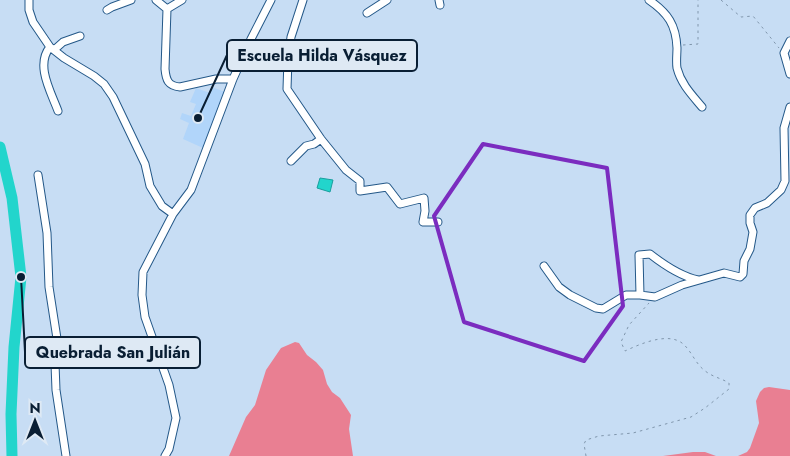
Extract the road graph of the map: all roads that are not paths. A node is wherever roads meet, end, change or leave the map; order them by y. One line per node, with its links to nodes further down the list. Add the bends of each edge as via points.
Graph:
1 (29, 0): 14 (street, via 32,22)
2 (131, 0): 9 (street)
3 (156, 0): 10 (street)
4 (182, 0): 10 (street)
5 (271, 0): 16 (street)
6 (303, 0): 20 (street, via 291,37 287,89)
7 (387, 0): 11 (street)
8 (649, 0): 17 (street, via 671,19 677,45 677,67 687,90)
9 (108, 10)
10 (168, 10): 16 (street, via 165,69 169,84 186,86 216,79)
11 (367, 14)
12 (80, 36): 14 (street)
13 (790, 41): 15 (street, via 784,53)
14 (52, 48): 19 (street, via 46,52 44,70); 23 (street, via 104,84 145,164 150,186 162,206)
15 (790, 74)
16 (233, 79): 23 (street, via 190,190)
17 (702, 107)
18 (790, 107): 26 (street, via 784,128 786,181 750,215 753,232 743,274 740,278 724,273)
19 (58, 111)
20 (321, 139): 21 (street, via 306,146); 24 (street, via 346,170 360,181 360,191 387,188 400,204 424,198 423,222)
21 (291, 161)
22 (38, 175): 28 (street, via 58,345 56,390)
23 (173, 214): 29 (street, via 144,272 142,295 145,317 169,385 176,418)
24 (438, 222)
25 (544, 266): 27 (street, via 559,287 596,308 603,309 626,295)
26 (698, 280): 27 (street, via 656,297); 27 (street, via 663,264 650,254 639,255)
27 (640, 295)
28 (66, 456)
29 (165, 456)

